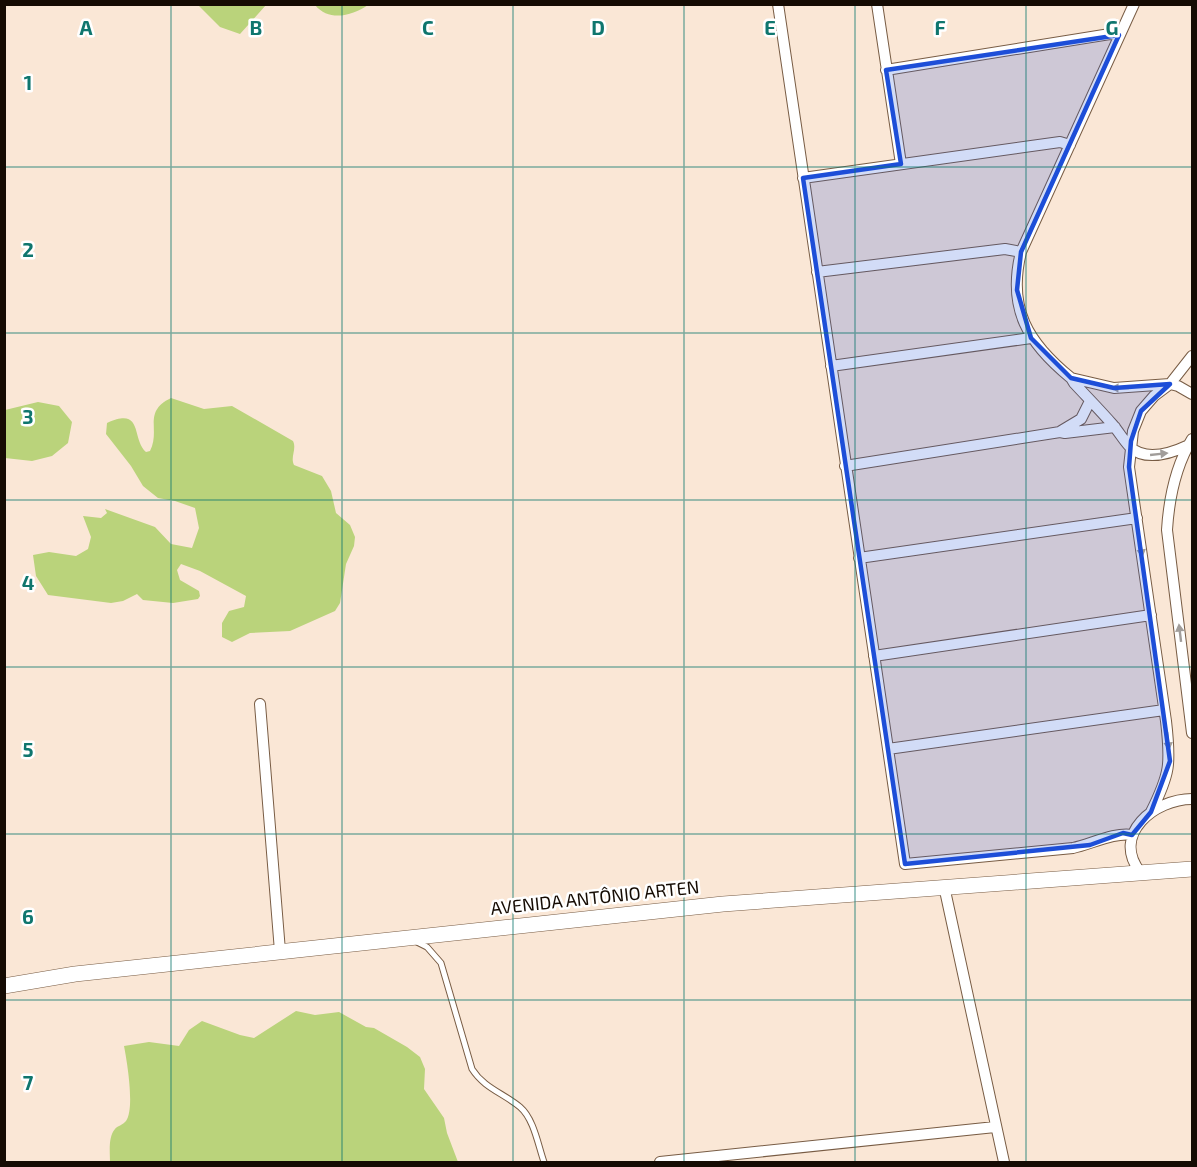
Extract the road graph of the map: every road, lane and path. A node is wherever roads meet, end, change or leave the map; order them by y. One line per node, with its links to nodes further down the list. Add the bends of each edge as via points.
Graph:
1 (778, 4): 8 (street)
2 (877, 4): 5 (street)
3 (1134, 4): 4 (street)
4 (1119, 35): 5 (street); 6 (street)
5 (886, 70): 7 (street)
6 (1070, 145): 7 (street, via 1060,142); 9 (street)
7 (901, 164): 8 (street)
8 (803, 178): 10 (street)
9 (1021, 252): 10 (street, via 1005,249); 11 (street, via 1017,290 1021,315)
10 (817, 272): 13 (street)
11 (1031, 338): 13 (street); 14 (street)
12 (1192, 356): 15 (street)
13 (831, 366): 22 (street)
14 (1071, 378): 15 (street, one-way to 14, via 1114,388); 17 (street)
15 (1170, 384): 16 (street); 21 (street, via 1141,411)
16 (1192, 394)
17 (1090, 400): 18 (street); 19 (street, via 1082,419)
18 (1115, 427): 19 (street); 21 (street)
19 (1060, 432): 22 (street)
20 (1191, 442): 21 (street, one-way to 20, via 1140,454 1155,455 1178,450); 29 (street, one-way to 20, via 1167,530 1174,482)
21 (1131, 448): 23 (street, via 1129,467)
22 (845, 466): 24 (street)
23 (1137, 518): 24 (street); 25 (street, one-way to 25)
24 (859, 558): 26 (street)
25 (1151, 615): 26 (street); 28 (street)
26 (874, 657): 30 (street)
27 (260, 704): 38 (street)
28 (1164, 710): 30 (street); 32 (street, one-way to 32, via 1170,761)
29 (1192, 733)
30 (888, 749): 33 (street, via 904,864 1073,848 1123,833)
31 (1192, 799): 32 (street, via 1169,803)
32 (1151, 812): 33 (street)
33 (1132, 835): 35 (street, via 1131,853)
34 (1192, 868): 35 (street, AVENIDA ANTÔNIO ARTEN)
35 (1140, 872): 36 (street, AVENIDA ANTÔNIO ARTEN)
36 (944, 886): 37 (street, AVENIDA ANTÔNIO ARTEN, via 723,904); 40 (street)
37 (408, 937): 38 (street, AVENIDA ANTÔNIO ARTEN); 41 (lane, via 427,947 441,963 472,1068 482,1082 521,1107)
38 (280, 951): 39 (street, AVENIDA ANTÔNIO ARTEN)
39 (4, 986)
40 (995, 1127): 42 (street); 43 (street)
41 (544, 1162)
42 (660, 1162)
43 (1004, 1162)

